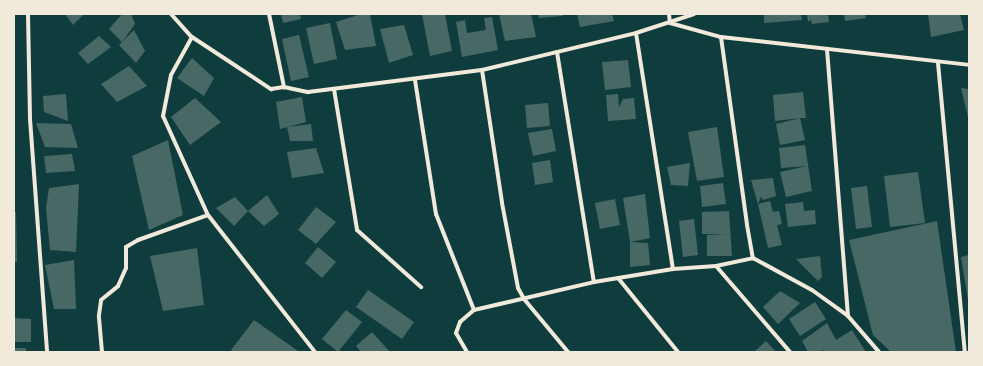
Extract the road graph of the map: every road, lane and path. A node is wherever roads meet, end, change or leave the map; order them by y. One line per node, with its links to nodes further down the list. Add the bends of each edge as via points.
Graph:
1 (28, 14): 28 (street, via 30,120)
2 (171, 14): 8 (street)
3 (269, 14): 16 (street)
4 (669, 14): 6 (street)
5 (694, 14): 6 (street)
6 (670, 23): 7 (street); 9 (street)
7 (636, 33): 11 (street); 21 (street)
8 (192, 37): 16 (street, via 271,89); 18 (street, via 171,75 164,116)
9 (721, 37): 10 (street); 19 (street, via 747,225)
10 (827, 50): 12 (street); 27 (street)
11 (557, 52): 14 (street); 23 (street)
12 (938, 63): 13 (street); 36 (street)
13 (969, 65)
14 (482, 70): 15 (street); 25 (street, via 514,273)
15 (415, 80): 17 (street); 26 (street, via 436,214)
16 (284, 87): 17 (street, via 308,92)
17 (334, 89): 24 (street, via 357,230)
18 (208, 215): 29 (street, via 138,240 126,247 126,268 118,286 101,300 99,316); 30 (street)
19 (754, 258): 20 (street); 27 (street, via 812,290)
20 (716, 266): 21 (street); 34 (street)
21 (673, 269): 22 (street)
22 (618, 278): 23 (street); 33 (street)
23 (594, 282): 25 (street)
24 (421, 287)
25 (524, 299): 26 (street); 32 (street)
26 (474, 310): 31 (street, via 460,322 456,333)
27 (848, 316): 35 (street)
28 (47, 352)
29 (102, 352)
30 (315, 352)
31 (467, 352)
32 (568, 352)
33 (678, 352)
34 (790, 352)
35 (879, 352)
36 (966, 352)

